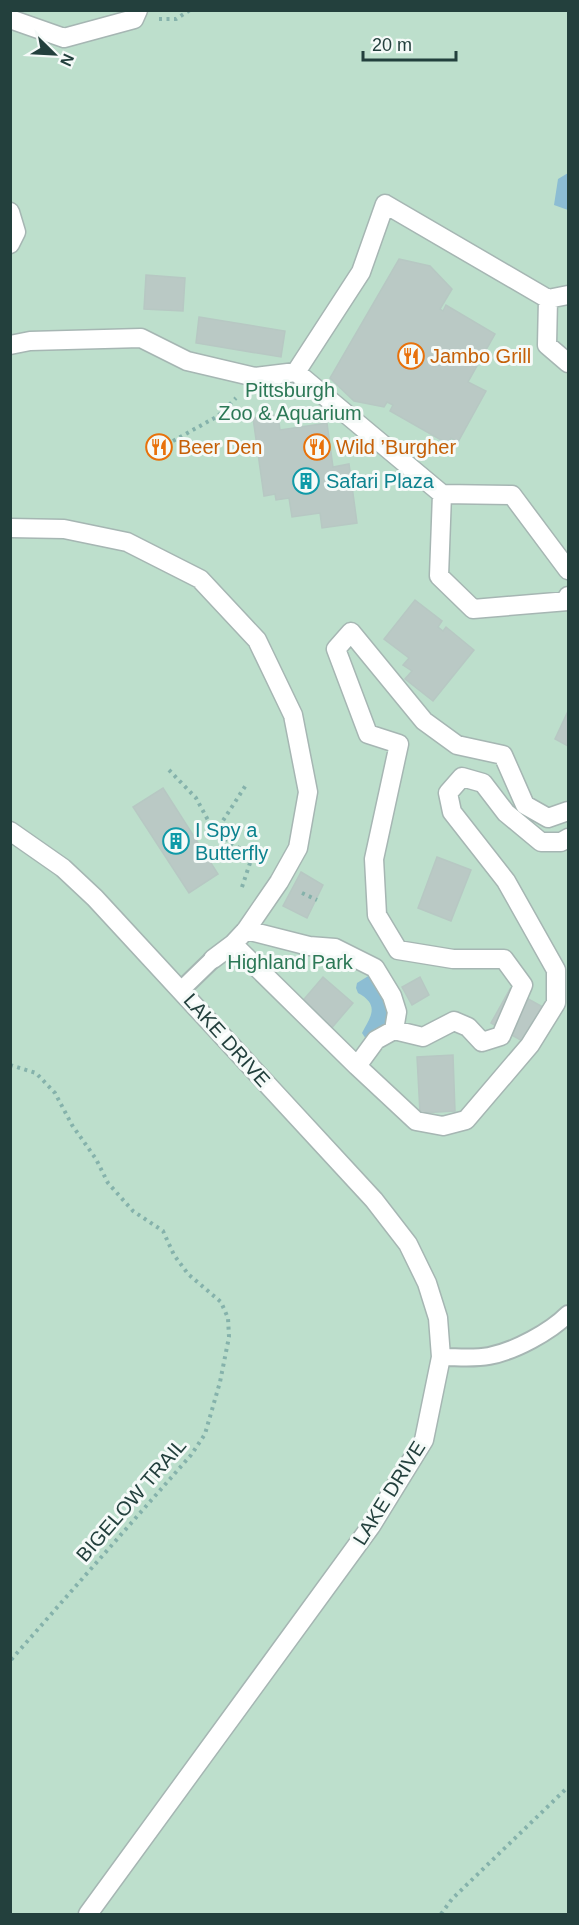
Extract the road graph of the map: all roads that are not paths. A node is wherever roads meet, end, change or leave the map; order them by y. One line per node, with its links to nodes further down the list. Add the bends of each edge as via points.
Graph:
1 (138, 10): 2 (street, via 134,19 64,38)
2 (10, 19)
3 (10, 212): 4 (street, via 16,232)
4 (10, 244)
5 (568, 295): 6 (street)
6 (548, 299): 8 (street, via 547,345); 9 (street, via 385,204 361,272)
7 (10, 345): 9 (street, via 141,338 187,360 255,377)
8 (568, 363)
9 (296, 372): 10 (street)
10 (442, 494): 12 (street, via 512,495); 13 (street, via 439,576 472,609)
11 (10, 528): 17 (street, via 64,529 127,542 200,579 257,640 293,716 308,792 298,848)
12 (568, 570)
13 (568, 600)
14 (568, 811): 21 (street, via 548,818 525,805 503,755 457,745 424,721 351,632 336,649 368,734 399,744 374,859 377,915 398,950 453,959 504,959 523,985 501,1036 482,1042 468,1027 454,1021 423,1037)
15 (10, 831): 20 (street, LAKE DRIVE, via 63,868)
16 (568, 838): 22 (street, via 541,842 506,813 483,783 462,777 448,793 452,812 506,881 556,970 556,1003 530,1045 466,1120 443,1126 416,1120)
17 (246, 930): 18 (street); 21 (street, via 309,946 335,948 375,968 398,1012)
18 (233, 944): 19 (street); 22 (street)
19 (213, 959): 20 (lane)
20 (181, 990): 24 (street, LAKE DRIVE, via 374,1200 408,1244 438,1318)
21 (394, 1030): 22 (street, via 376,1040)
22 (357, 1066)
23 (568, 1314): 24 (lane, via 556,1326 489,1356)
24 (441, 1357): 25 (street, LAKE DRIVE, via 424,1440 371,1526)
25 (88, 1914)

